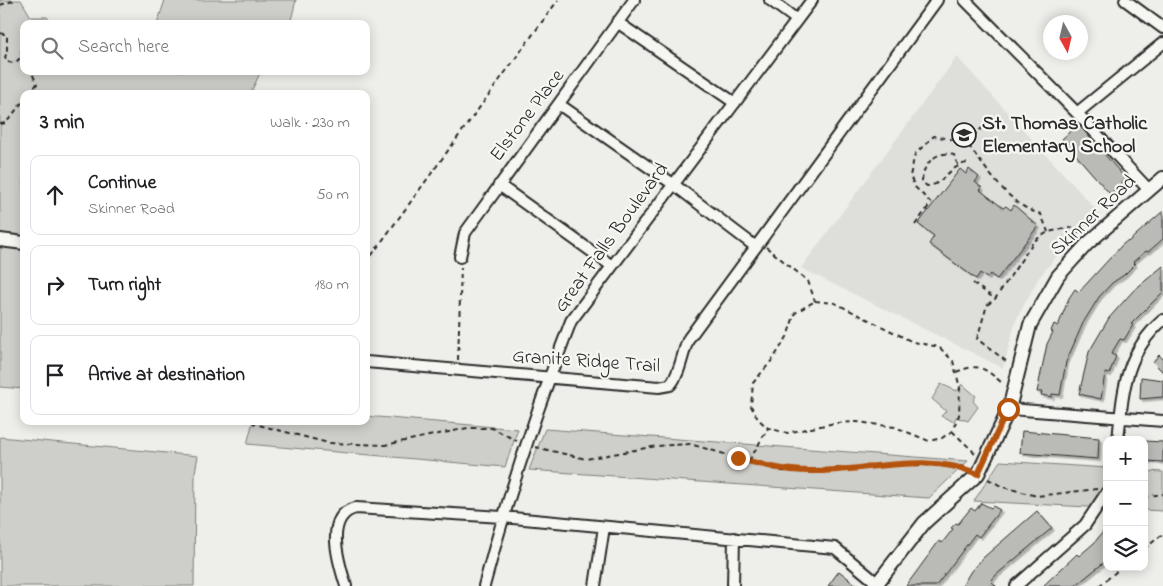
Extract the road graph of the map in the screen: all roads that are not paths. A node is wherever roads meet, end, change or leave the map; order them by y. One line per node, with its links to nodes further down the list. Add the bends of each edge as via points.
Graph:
1 (634, 0): 8 (street, Elstone Place)
2 (770, 0): 7 (street)
3 (812, 0): 7 (street, Great Falls Boulevard)
4 (937, 0): 20 (street, Granite Ridge Trail)
5 (965, 0): 13 (street)
6 (1125, 0): 9 (street)
7 (797, 20): 11 (street, Great Falls Boulevard)
8 (617, 22): 11 (street); 12 (street, Elstone Place)
9 (1163, 28)
10 (1163, 43): 13 (street)
11 (735, 102): 15 (street, Great Falls Boulevard)
12 (560, 105): 15 (street); 16 (street, Elstone Place)
13 (1077, 113): 17 (street)
14 (1163, 178): 17 (street, Skinner Road)
15 (673, 184): 20 (street); 22 (street, Great Falls Boulevard)
16 (498, 185): 21 (street, Elstone Place, via 465,234); 22 (street)
17 (1149, 190): 26 (street, Skinner Road, via 1079,251 1051,286 1027,332)
18 (0, 240): 19 (street)
19 (20, 242)
20 (758, 244): 25 (street, Granite Ridge Trail, via 689,338 675,380 670,385 659,387)
21 (460, 257)
22 (612, 266): 25 (street, Great Falls Boulevard, via 570,320)
23 (1163, 320): 27 (street, via 1141,344 1132,362 1123,388)
24 (370, 362): 25 (street, Granite Ridge Trail)
25 (549, 377): 31 (street, Great Falls Boulevard)
26 (1008, 409): 27 (street); 34 (street, Skinner Road, via 978,474 924,523)
27 (1120, 418): 28 (street); 29 (street)
28 (1163, 421)
29 (1118, 436)
30 (1103, 493): 39 (street, via 1085,525)
31 (502, 517): 32 (street); 35 (street, via 347,510 340,517 336,537 338,562); 36 (street, Great Falls Boulevard)
32 (604, 526): 33 (street); 37 (street)
33 (734, 538): 34 (street, via 835,548); 38 (street)
34 (876, 585)
35 (346, 586)
36 (484, 586)
37 (595, 586)
38 (732, 586)
39 (1016, 586)

